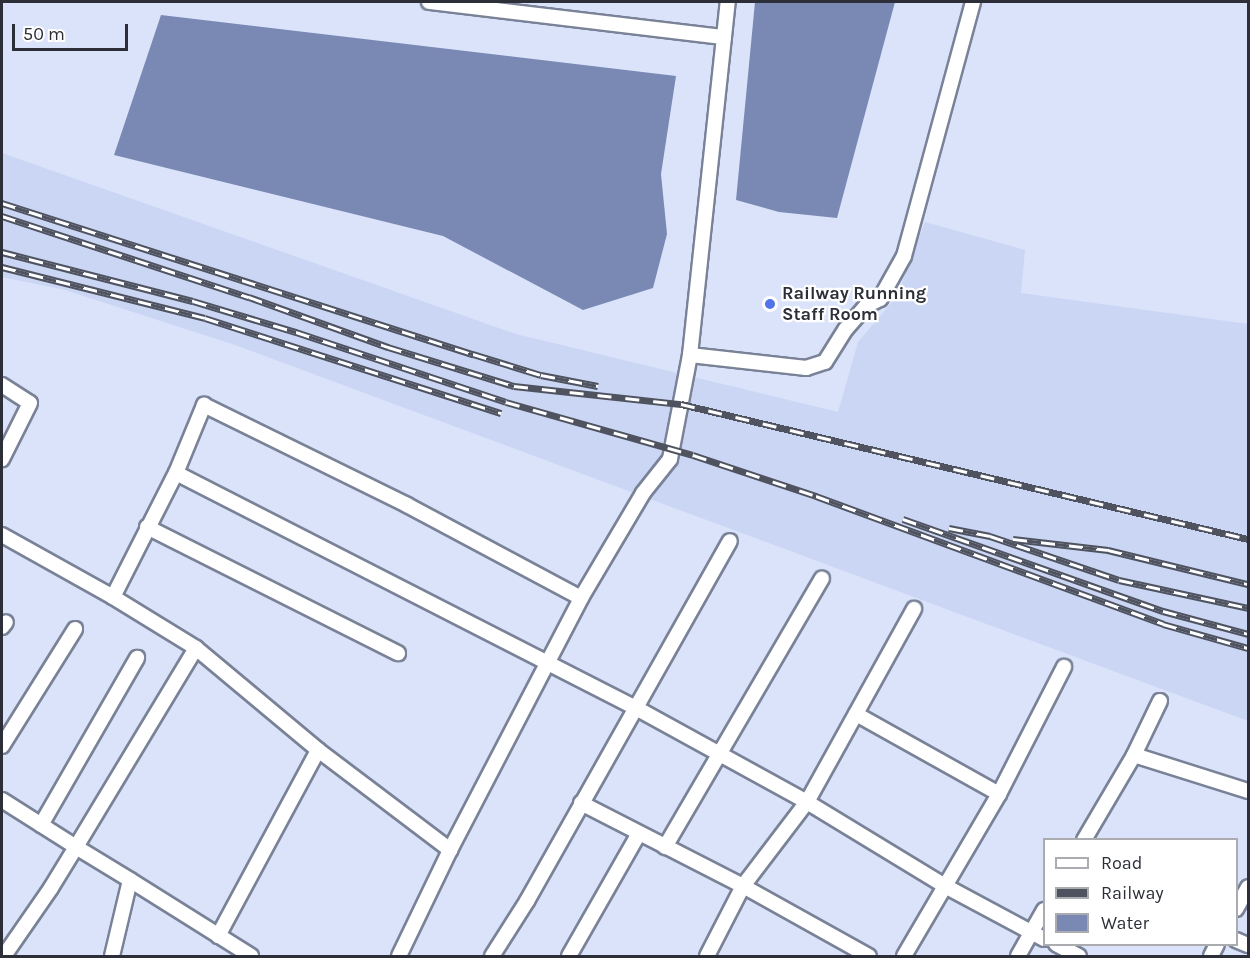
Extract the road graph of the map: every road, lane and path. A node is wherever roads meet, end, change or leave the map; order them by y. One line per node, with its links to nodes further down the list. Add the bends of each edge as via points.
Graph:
1 (429, 2): 4 (street)
2 (728, 2): 4 (street)
3 (973, 2): 5 (street, via 904,256 879,300 866,306 852,321 825,362 806,368)
4 (724, 37): 5 (street)
5 (690, 355): 14 (street, via 670,459 643,493)
6 (2, 385): 7 (street, via 30,403)
7 (2, 459)
8 (176, 473): 9 (street); 14 (street, via 204,405 407,505); 20 (street)
9 (147, 527): 13 (street); 18 (street)
10 (2, 535): 13 (street)
11 (730, 541): 23 (street)
12 (822, 578): 28 (street)
13 (113, 597): 17 (street)
14 (581, 598): 20 (street)
15 (914, 609): 24 (street)
16 (75, 628): 25 (street)
17 (196, 648): 26 (street); 37 (street)
18 (398, 653)
19 (137, 658): 34 (street)
20 (549, 661): 23 (street); 39 (street)
21 (1064, 667): 30 (street)
22 (1160, 701): 27 (street)
23 (636, 708): 28 (street); 33 (street)
24 (856, 714): 30 (street); 32 (street)
25 (2, 746)
26 (318, 750): 39 (street); 47 (street)
27 (1134, 755): 29 (street); 36 (street)
28 (720, 756): 32 (street); 38 (street)
29 (1248, 790)
30 (999, 794): 42 (street)
31 (2, 800): 34 (street)
32 (807, 802): 41 (street); 42 (street)
33 (581, 803): 35 (street); 54 (street)
34 (41, 825): 37 (street)
35 (638, 835): 38 (street); 55 (street)
36 (1085, 838)
37 (76, 847): 40 (street); 50 (street)
38 (666, 847): 41 (street)
39 (450, 850): 53 (street)
40 (130, 880): 47 (street); 51 (street)
41 (743, 886): 56 (street); 57 (street)
42 (945, 886): 46 (street); 58 (street)
43 (1248, 887): 44 (street)
44 (1238, 905)
45 (1043, 914): 46 (street)
46 (1038, 935): 59 (street)
47 (218, 936): 49 (street)
48 (1058, 946): 60 (street)
49 (230, 952): 52 (street)
50 (4, 957)
51 (112, 957)
52 (251, 957)
53 (399, 957)
54 (492, 957)
55 (570, 957)
56 (706, 957)
57 (869, 957)
58 (904, 957)
59 (1018, 957)
60 (1079, 957)

